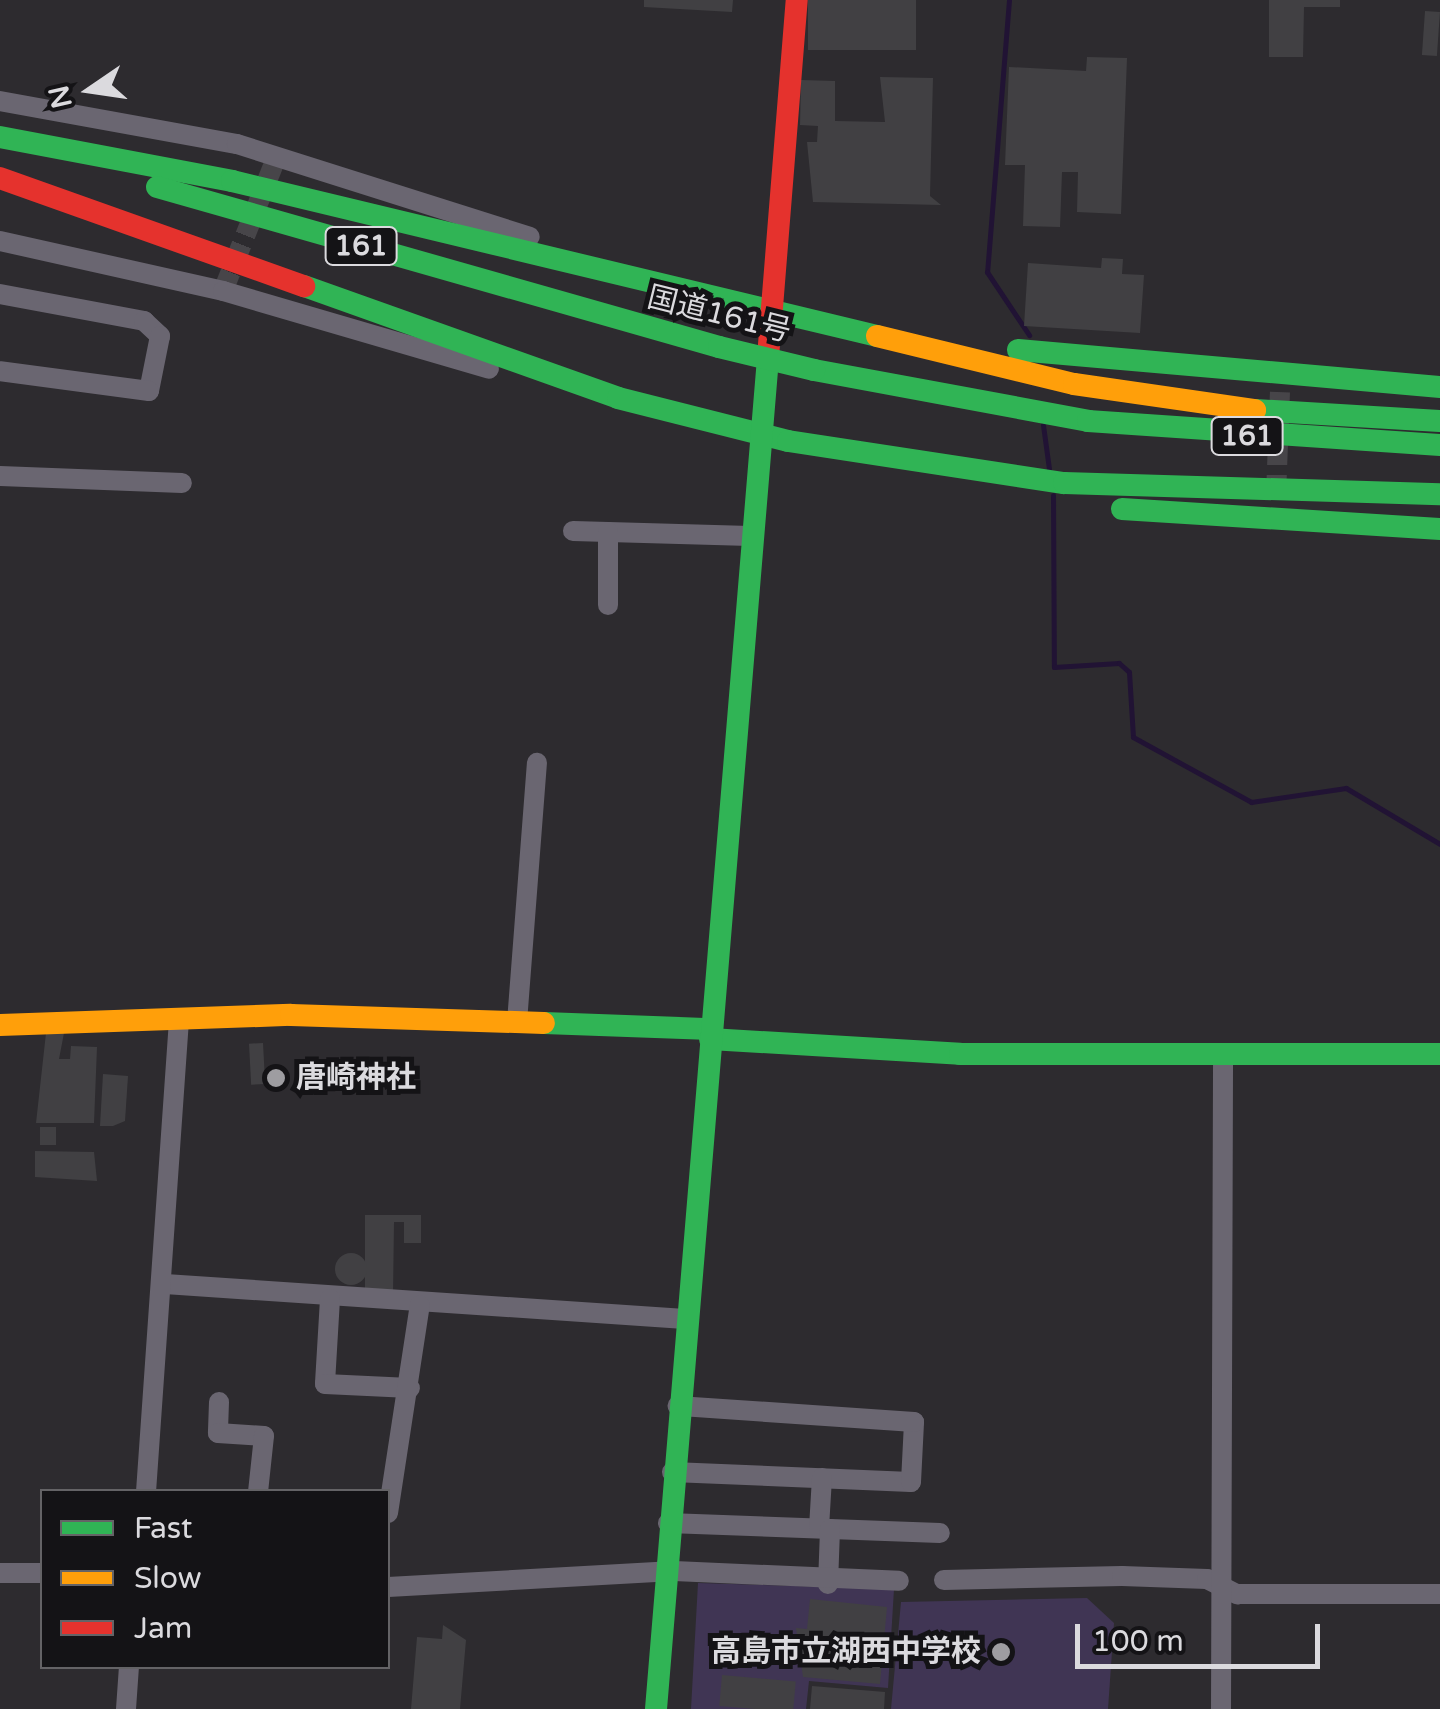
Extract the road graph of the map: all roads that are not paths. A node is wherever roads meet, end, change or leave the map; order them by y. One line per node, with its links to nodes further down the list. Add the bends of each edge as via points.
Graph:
1 (798, 0): 9 (main road)
2 (0, 100): 7 (street, via 238,144 601,260)
3 (0, 137): 7 (main road, via 232,181)
4 (0, 153): 16 (main road, 国道161号 / 161, bridge, via 155,186 814,370 1054,416)
5 (0, 178): 13 (main road)
6 (0, 241): 13 (street)
7 (606, 276): 9 (main road)
8 (0, 294): 11 (street, via 144,321 160,336 149,391)
9 (777, 314): 10 (main road); 15 (main road)
10 (1033, 363): 12 (main road, via 1280,384); 14 (main road, via 1245,409)
11 (0, 371)
12 (1440, 387)
13 (618, 398): 15 (main road)
14 (1440, 421)
15 (764, 433): 19 (main road, via 922,465 934,483); 26 (main road)
16 (1440, 445)
17 (0, 476): 18 (street)
18 (182, 483)
19 (1054, 491): 20 (main road); 22 (main road)
20 (1440, 494)
21 (1276, 497): 22 (street)
22 (1275, 524): 23 (main road)
23 (1440, 529)
24 (573, 531): 25 (street)
25 (608, 532): 26 (street); 27 (street)
26 (750, 536): 32 (main road)
27 (608, 605)
28 (537, 763): 30 (street)
29 (179, 1021): 30 (main road); 31 (main road); 35 (street)
30 (517, 1022): 32 (main road)
31 (0, 1025)
32 (711, 1034): 34 (main road, via 960,1054); 38 (main road)
33 (1440, 1054): 34 (main road)
34 (1223, 1055): 57 (street)
35 (165, 1284): 36 (street); 44 (street)
36 (330, 1299): 37 (street); 39 (street, via 325,1384)
37 (420, 1306): 38 (street); 39 (street)
38 (685, 1319): 41 (main road)
39 (410, 1388): 46 (street)
40 (218, 1402): 45 (street, via 218,1434 264,1436)
41 (678, 1406): 42 (main road); 43 (street, via 914,1422 911,1482)
42 (672, 1472): 43 (street); 47 (main road)
43 (822, 1478): 48 (street)
44 (146, 1489)
45 (258, 1489)
46 (390, 1502)
47 (668, 1523): 48 (street); 52 (main road)
48 (824, 1529): 49 (street); 55 (street)
49 (940, 1533)
50 (0, 1573): 51 (street)
51 (40, 1573)
52 (664, 1575): 55 (street); 56 (street); 61 (main road)
53 (944, 1580): 57 (street, via 1208,1578)
54 (899, 1581): 55 (street)
55 (828, 1584)
56 (390, 1587)
57 (1224, 1588): 58 (street); 62 (street)
58 (1440, 1594)
59 (129, 1669): 60 (street)
60 (126, 1709)
61 (656, 1709)
62 (1221, 1709)

